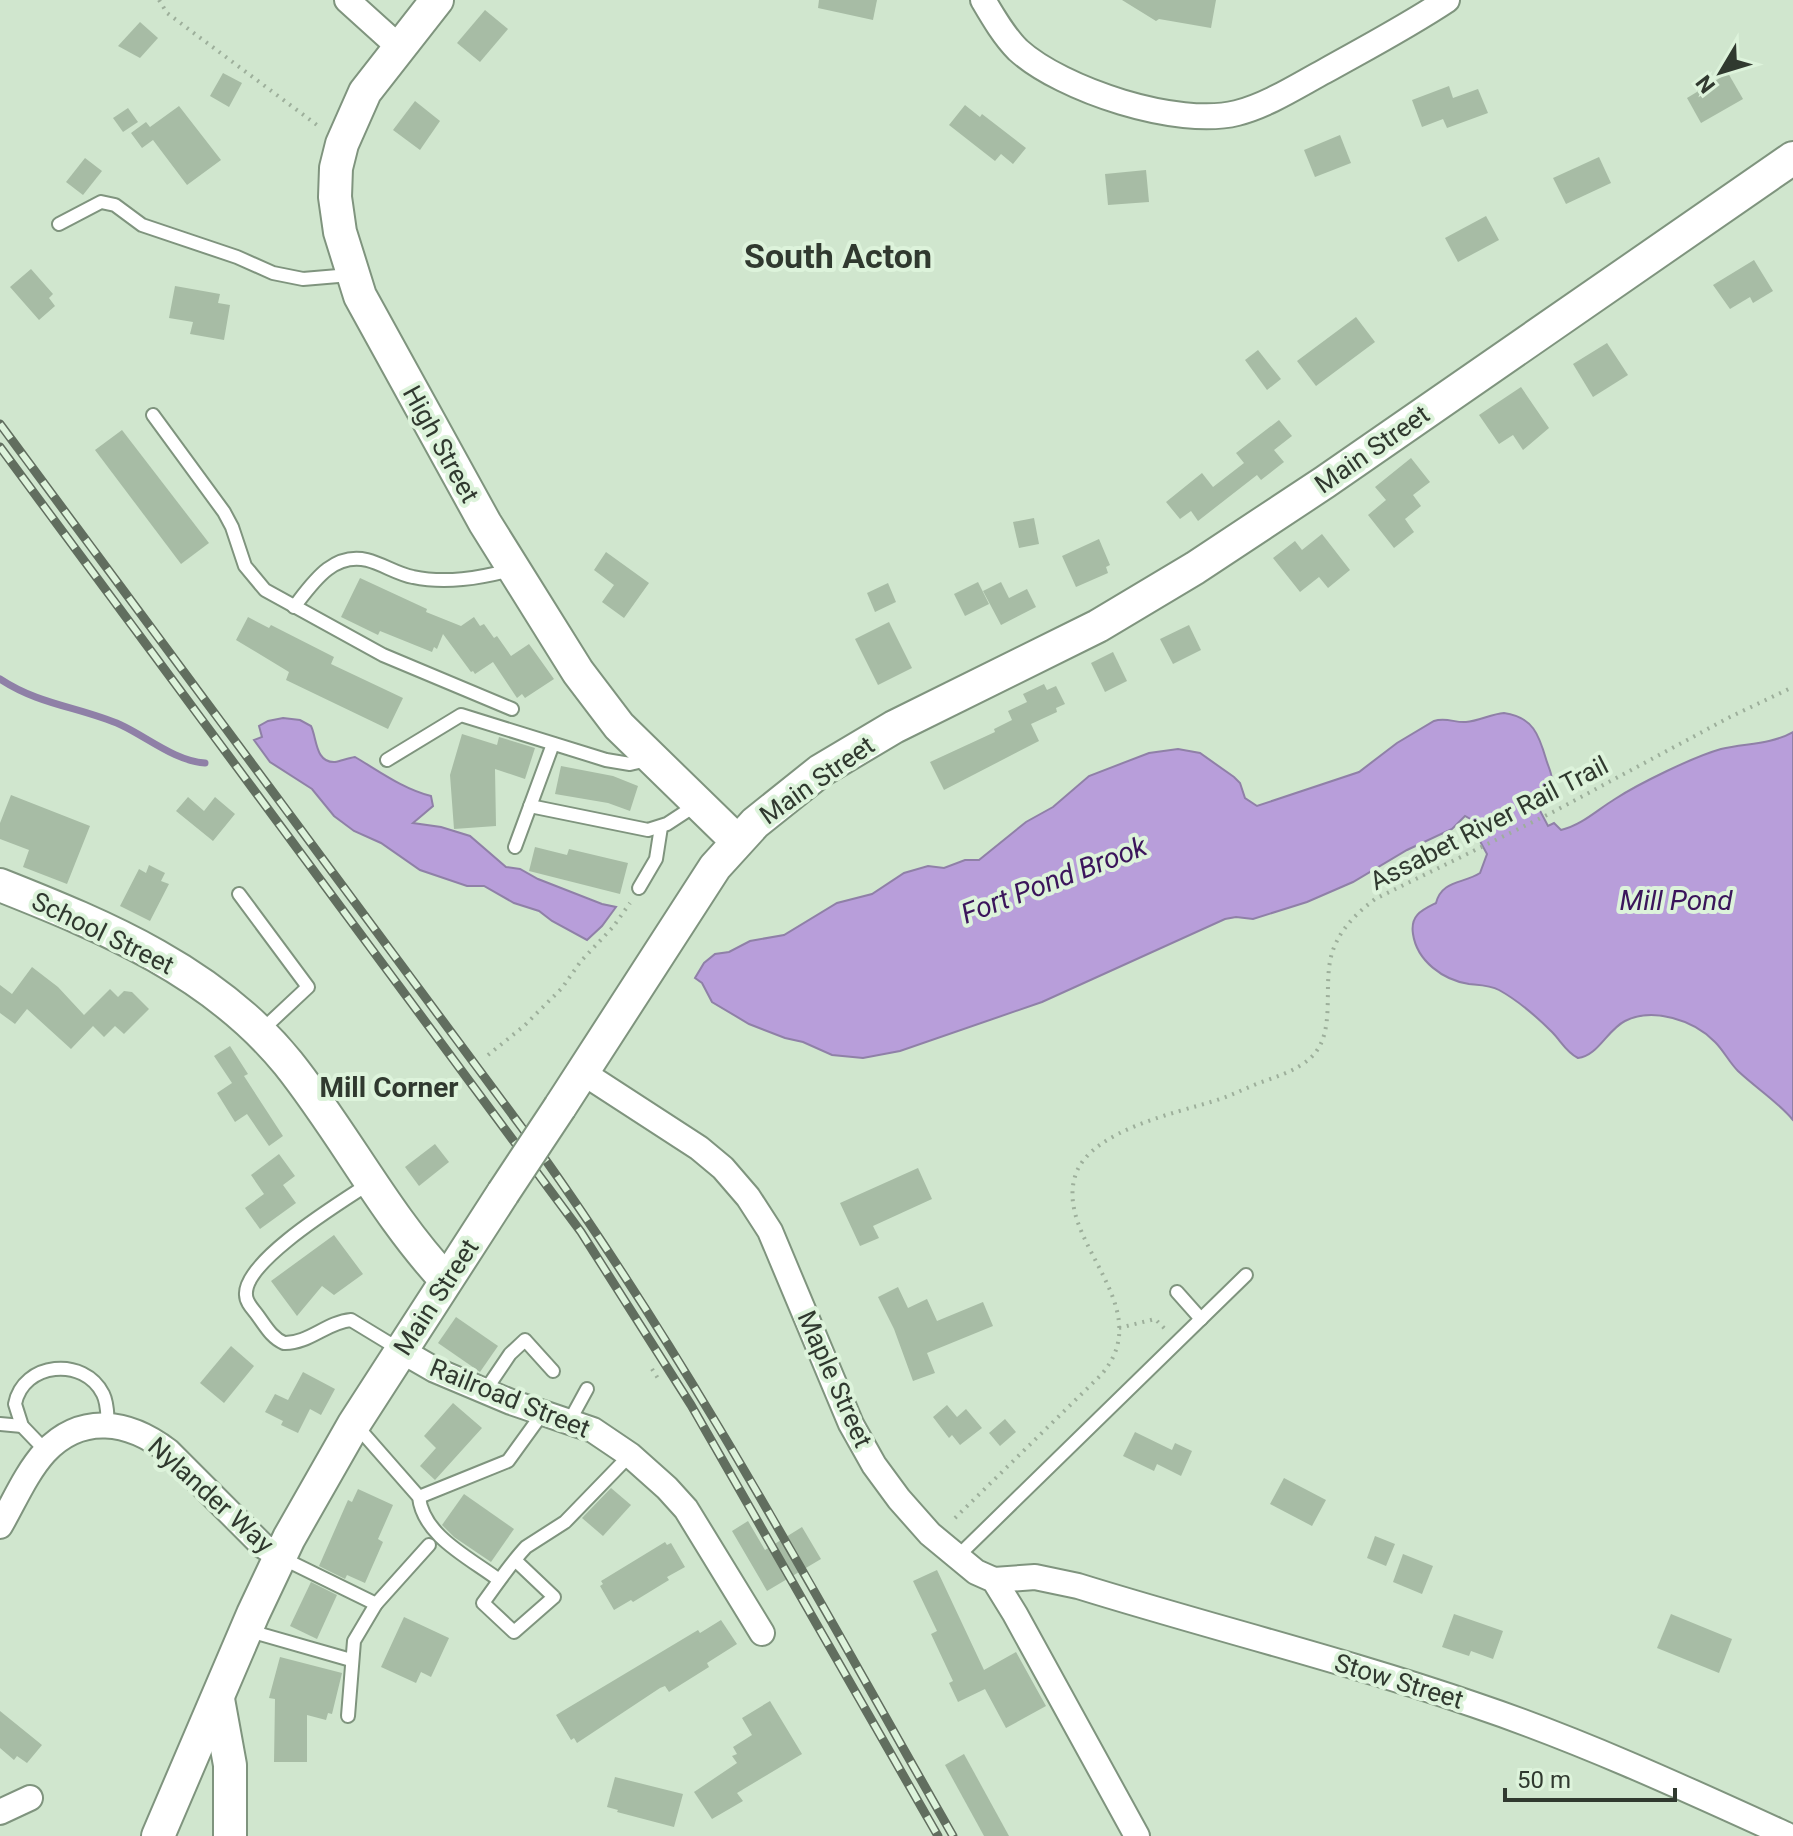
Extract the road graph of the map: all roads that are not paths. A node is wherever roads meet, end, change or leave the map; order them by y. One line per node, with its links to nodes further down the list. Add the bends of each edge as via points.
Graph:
1 (347, 0): 5 (street)
2 (437, 0): 5 (main road, High Street)
3 (983, 0): 4 (street, via 1017,49 1066,81 1144,107 1206,116 1236,113 1268,101)
4 (1447, 0)
5 (399, 47): 8 (main road, High Street, via 365,92 336,168 340,232)
6 (1793, 158): 19 (main road, Main Street, via 1220,552 1098,626 841,757 786,796)
7 (59, 224): 8 (lane, via 101,202 115,205 142,225 273,273 303,279)
8 (353, 275): 10 (main road, High Street, via 376,326)
9 (153, 415): 11 (lane, via 224,512 250,574)
10 (514, 569): 11 (lane, via 439,581 351,560 321,573); 14 (main road, High Street, via 585,683)
11 (294, 607): 12 (lane, via 383,655)
12 (512, 709)
13 (553, 744): 14 (lane, via 623,763); 15 (lane, via 461,715); 17 (lane)
14 (651, 758): 16 (main road, High Street)
15 (387, 760)
16 (699, 803): 18 (lane); 19 (main road, High Street)
17 (530, 806): 18 (lane, via 637,829); 20 (lane)
18 (661, 827): 22 (lane, via 656,859)
19 (737, 841): 25 (main road, Main Street)
20 (515, 847)
21 (0, 885): 24 (main road, School Street, via 149,950)
22 (639, 888)
23 (239, 894): 24 (lane, via 308,987)
24 (259, 1032): 26 (main road, School Street, via 294,1071)
25 (582, 1072): 28 (main road, Main Street, bridge); 47 (street, Maple Street, via 699,1148 748,1197 776,1243 861,1444 914,1517)
26 (372, 1182): 28 (main road, School Street); 31 (lane, via 287,1241 257,1270 246,1296 272,1336 284,1343 351,1320)
27 (1246, 1275): 30 (lane)
28 (446, 1280): 31 (main road, Main Street)
29 (1177, 1292): 30 (lane)
30 (1201, 1319): 47 (lane)
31 (402, 1351): 34 (street, Railroad Street); 38 (main road, Main Street)
32 (553, 1371): 34 (lane, via 525,1340)
33 (587, 1389): 36 (lane)
34 (485, 1391): 35 (street, Railroad Street)
35 (542, 1414): 36 (street, Railroad Street); 43 (lane, via 508,1461)
36 (569, 1422): 42 (street, Railroad Street, via 598,1432)
37 (0, 1424): 40 (lane)
38 (354, 1424): 43 (lane); 46 (main road, Main Street)
39 (108, 1425): 40 (lane, via 107,1404 95,1383 78,1370 65,1368 44,1372 19,1391 15,1404); 41 (street, via 78,1431); 46 (street, Nylander Way, via 153,1440 263,1546)
40 (22, 1426): 41 (lane)
41 (46, 1451): 44 (street)
42 (630, 1455): 48 (lane, via 571,1517); 53 (street, Railroad Street, via 686,1509)
43 (419, 1497): 49 (lane, via 431,1528)
44 (0, 1526)
45 (429, 1545): 51 (lane)
46 (280, 1556): 51 (lane); 52 (main road, Main Street)
47 (957, 1557): 50 (street, Maple Street)
48 (515, 1560): 49 (lane); 49 (lane, via 554,1597 514,1632 483,1603)
49 (499, 1580)
50 (994, 1580): 61 (street, Maple Street); 62 (street, Stow Street, via 1035,1577 1078,1586 1439,1693 1578,1743)
51 (376, 1604): 54 (lane, via 354,1641)
52 (246, 1630): 54 (lane); 55 (main road, Main Street)
53 (762, 1633)
54 (351, 1660): 56 (lane)
55 (218, 1699): 59 (main road, Main Street); 60 (main road, via 230,1765)
56 (348, 1716)
57 (30, 1798): 58 (street)
58 (0, 1812)
59 (158, 1836)
60 (230, 1836)
61 (1137, 1836)
62 (1789, 1836)

